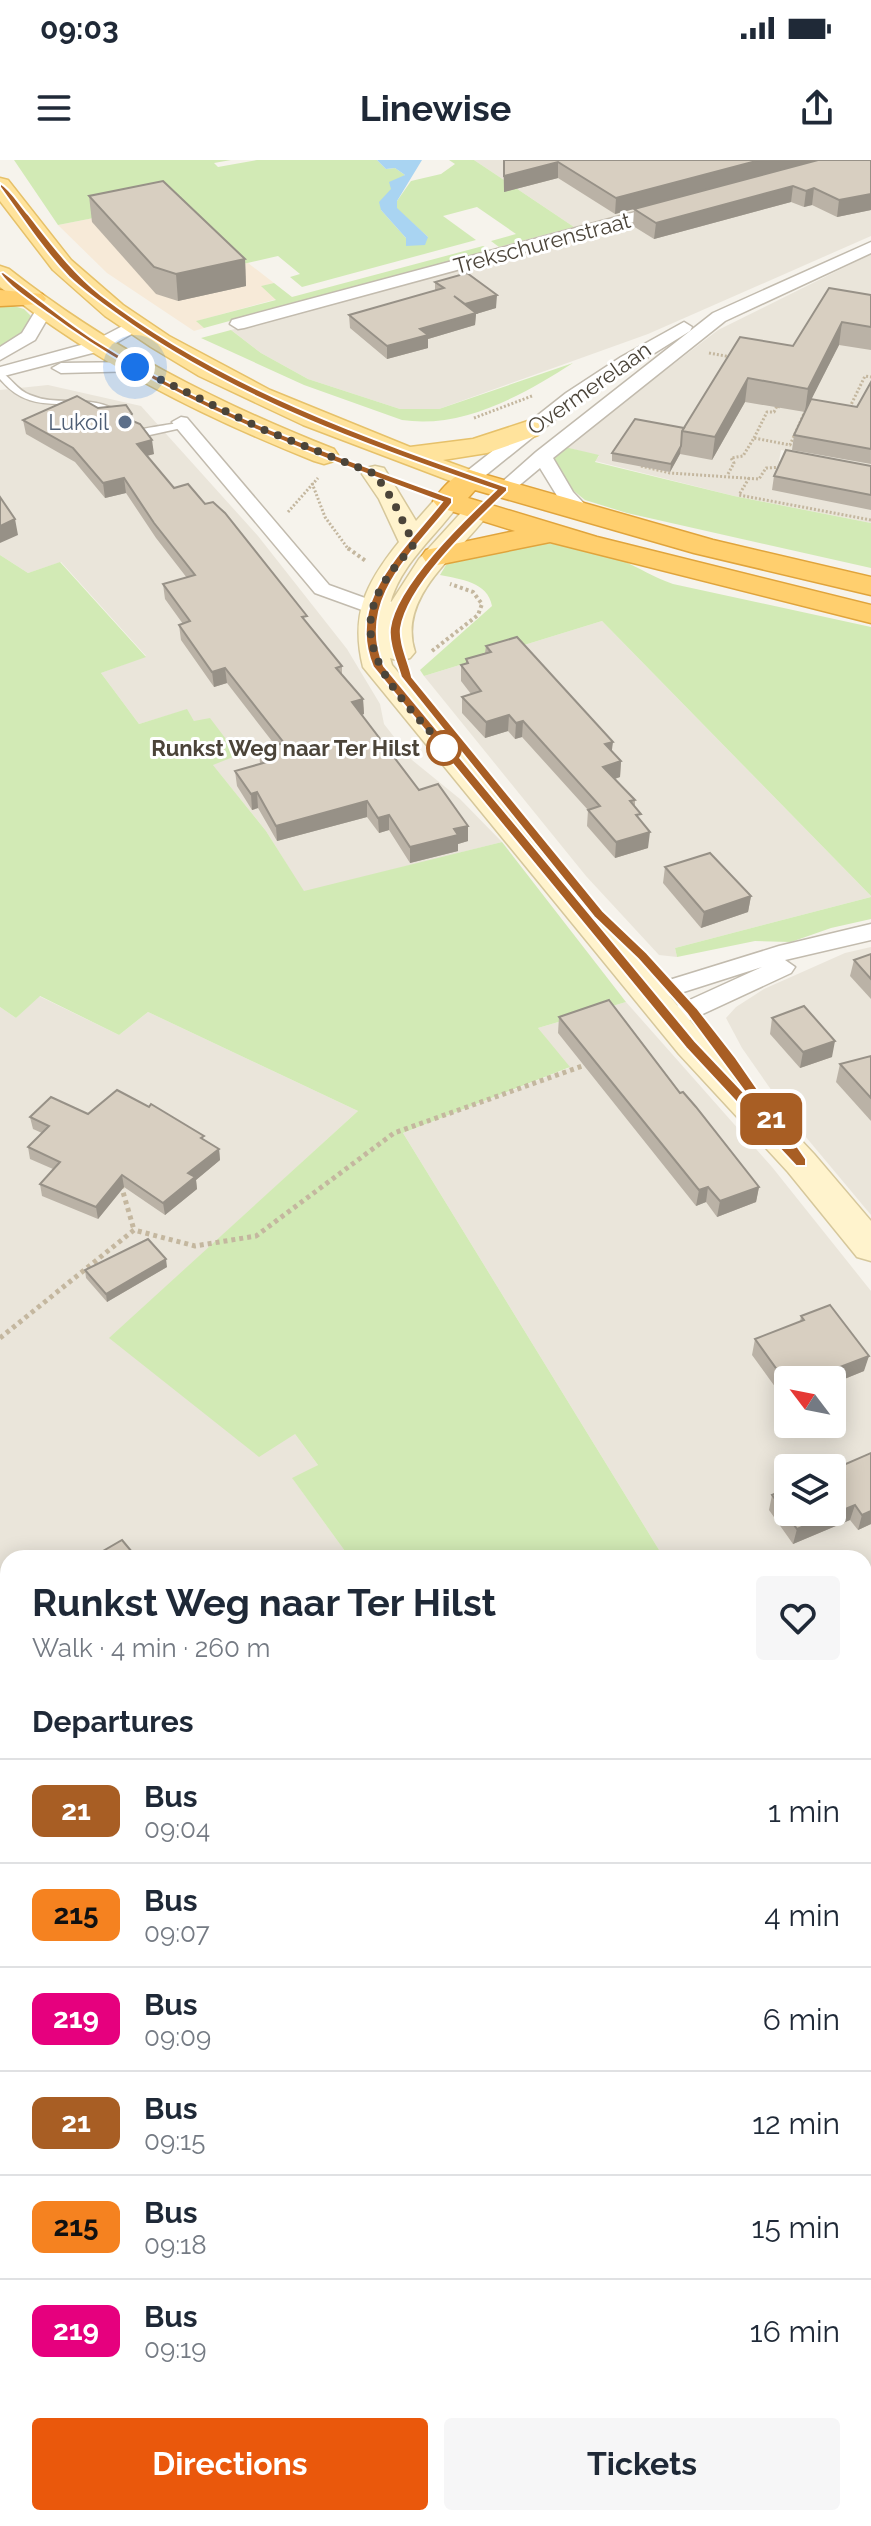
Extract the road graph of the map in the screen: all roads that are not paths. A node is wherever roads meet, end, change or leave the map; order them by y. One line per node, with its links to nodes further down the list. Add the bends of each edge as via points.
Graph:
1 (0, 185): 4 (main road)
2 (682, 205): 9 (street, Trekschurenstraat)
3 (871, 247): 7 (street, Overmerelaan)
4 (54, 256): 5 (main road); 8 (main road)
5 (1, 278): 6 (highway)
6 (39, 304): 10 (main road); 11 (street, via 29,336)
7 (719, 317): 15 (street, Overmerelaan, via 691,323 637,352); 18 (street, Overmerelaan)
8 (136, 324): 10 (street); 17 (main road, via 237,384)
9 (238, 324)
10 (90, 341): 11 (street); 12 (main road)
11 (2, 366): 12 (street); 13 (lane, via 21,397 90,404)
12 (135, 367): 19 (main road, via 262,429)
13 (123, 417)
14 (182, 424): 16 (lane); 28 (street, via 322,589 341,599)
15 (528, 429): 17 (main road, via 477,447); 20 (street, Overmerelaan)
16 (136, 432)
17 (402, 454): 20 (main road)
18 (542, 456): 21 (street, Overmerelaan); 24 (street, Overmerelaan)
19 (375, 474): 22 (main road); 26 (main road)
20 (469, 479): 21 (highway); 22 (highway)
21 (503, 489): 23 (highway); 24 (highway)
22 (448, 501): 23 (highway); 26 (main road)
23 (478, 510): 25 (highway); 26 (main road)
24 (585, 514): 27 (highway)
25 (552, 532): 26 (highway); 29 (highway)
26 (432, 561): 28 (main road)
27 (871, 586)
28 (387, 607): 31 (main road, via 407,677); 31 (main road, via 369,630 372,651 388,681 604,937)
29 (871, 614)
30 (871, 932): 31 (street)
31 (670, 1003): 32 (main road, via 731,1061 801,1163)
32 (871, 1247)

